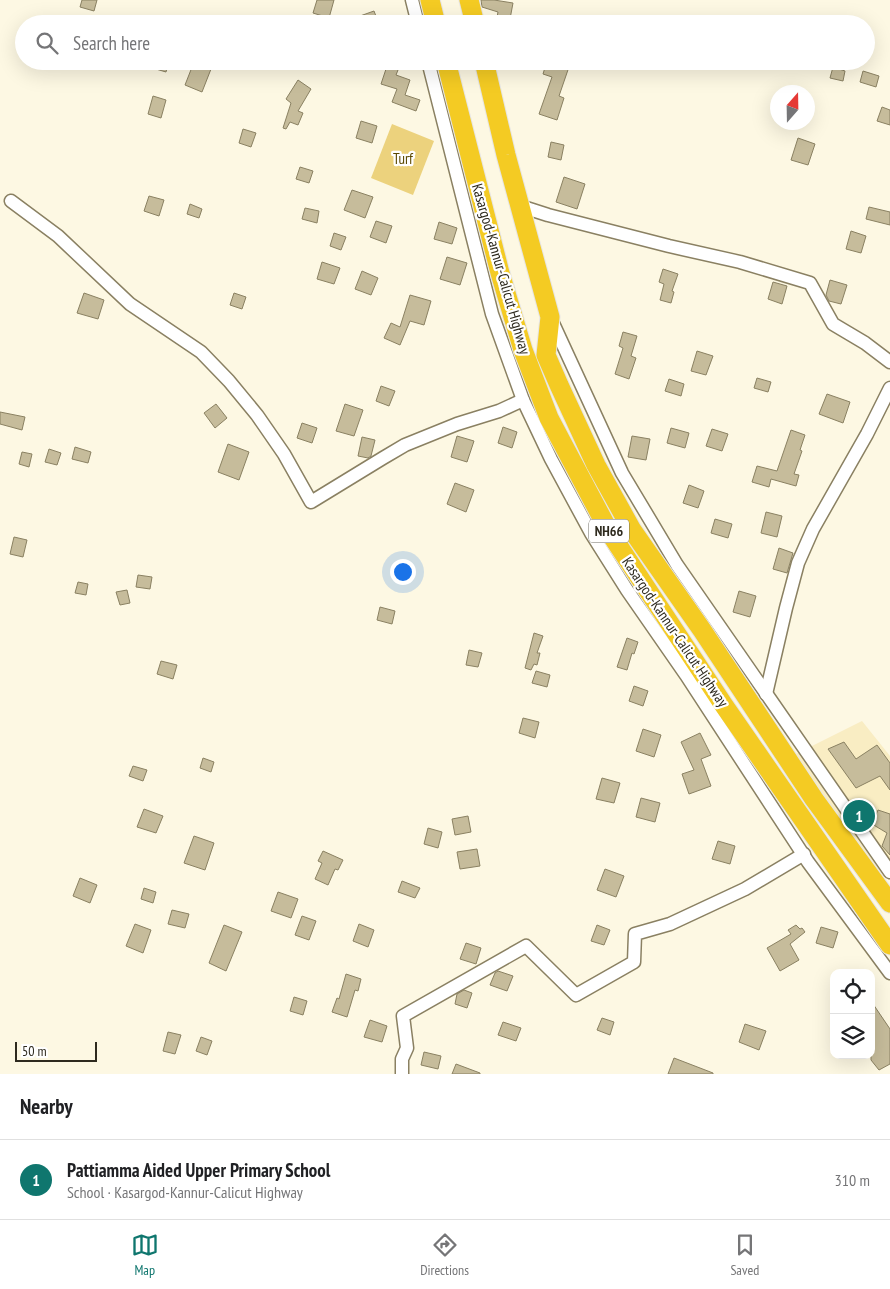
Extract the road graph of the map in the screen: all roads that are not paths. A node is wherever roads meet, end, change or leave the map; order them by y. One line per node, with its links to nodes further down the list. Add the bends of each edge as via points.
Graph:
1 (412, 0): 4 (street)
2 (430, 0): 5 (highway)
3 (469, 0): 6 (highway)
4 (416, 15)
5 (434, 15)
6 (473, 15)
7 (430, 70): 15 (street, via 492,314)
8 (448, 70): 20 (highway, Kasargod-Kannur-Calicut Highway / NH66, via 500,273 523,350 549,418 615,541)
9 (486, 70): 11 (highway, Kasargod-Kannur-Calicut Highway / NH66)
10 (11, 201): 15 (street, via 58,236 130,304 201,352 230,381 284,454 311,502 405,446)
11 (520, 206): 12 (highway, Kasargod-Kannur-Calicut Highway / NH66); 13 (street, via 810,283 833,324)
12 (550, 317): 16 (street, via 622,473 677,565); 19 (highway, Kasargod-Kannur-Calicut Highway / NH66, via 546,355 596,465 632,530)
13 (890, 362)
14 (890, 388): 16 (street, via 813,528 798,563)
15 (523, 400): 17 (street, via 591,533)
16 (766, 694): 18 (street)
17 (804, 854): 21 (street); 22 (street, via 745,889 670,924 635,934 634,962 576,995 526,946 403,1016 408,1048 402,1059)
18 (890, 872)
19 (890, 904)
20 (890, 945)
21 (890, 973)
22 (402, 1074)

